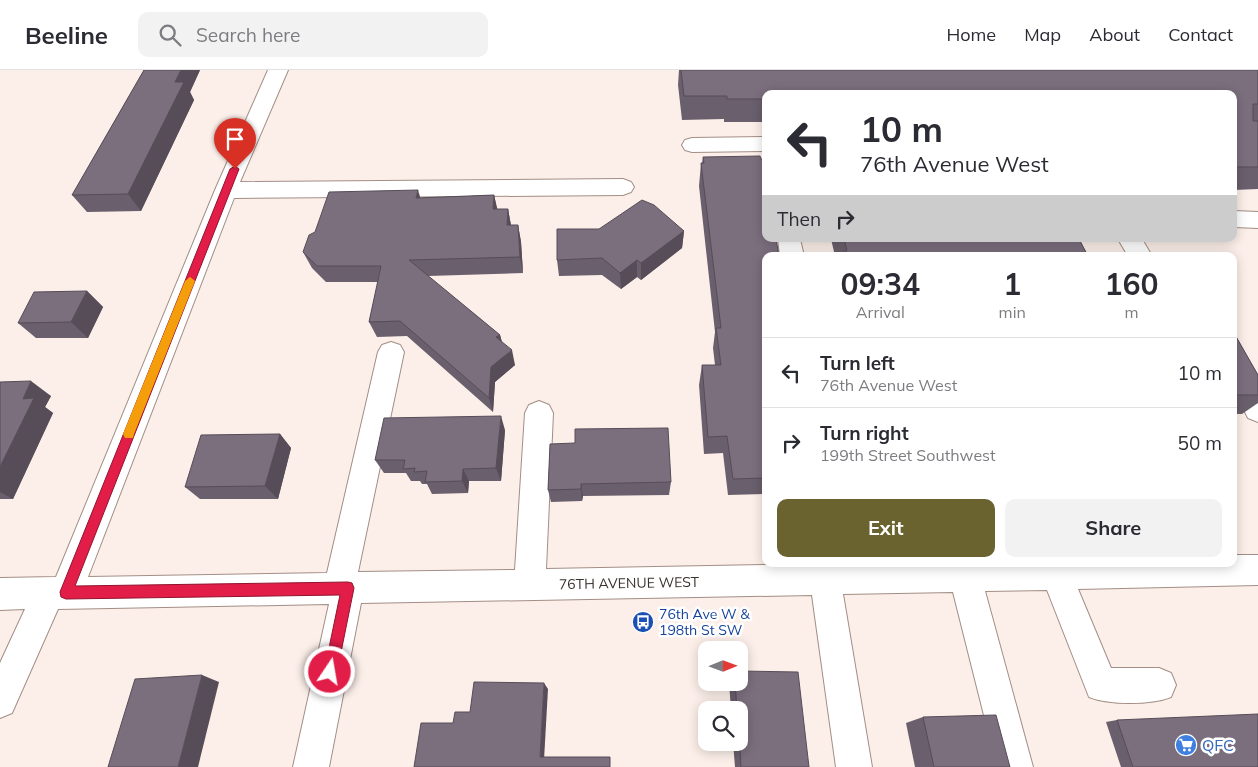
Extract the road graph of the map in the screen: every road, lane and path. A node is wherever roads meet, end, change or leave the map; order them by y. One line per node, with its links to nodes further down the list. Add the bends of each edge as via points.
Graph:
1 (278, 70): 5 (street)
2 (762, 144): 3 (street)
3 (692, 145)
4 (624, 187): 5 (street)
5 (226, 190): 19 (street)
6 (1237, 219): 7 (street)
7 (1258, 220)
8 (391, 352): 18 (street)
9 (1237, 372): 10 (street)
10 (1258, 410)
11 (539, 413): 17 (street)
12 (1122, 568): 13 (street, 76TH AVENUE WEST); 15 (street, 76TH AVENUE WEST)
13 (1258, 570)
14 (842, 573): 16 (street, 76TH AVENUE WEST); 17 (street, 76TH AVENUE WEST); 24 (street)
15 (1056, 574): 16 (street, 76TH AVENUE WEST); 21 (street, via 1101,685)
16 (965, 576): 25 (street)
17 (530, 585): 18 (street, 76TH AVENUE WEST)
18 (343, 588): 19 (street, 76TH AVENUE WEST); 23 (street)
19 (57, 593): 20 (street, 76TH AVENUE WEST); 22 (street)
20 (0, 594)
21 (1159, 685)
22 (0, 701)
23 (311, 767)
24 (854, 767)
25 (1015, 767)

